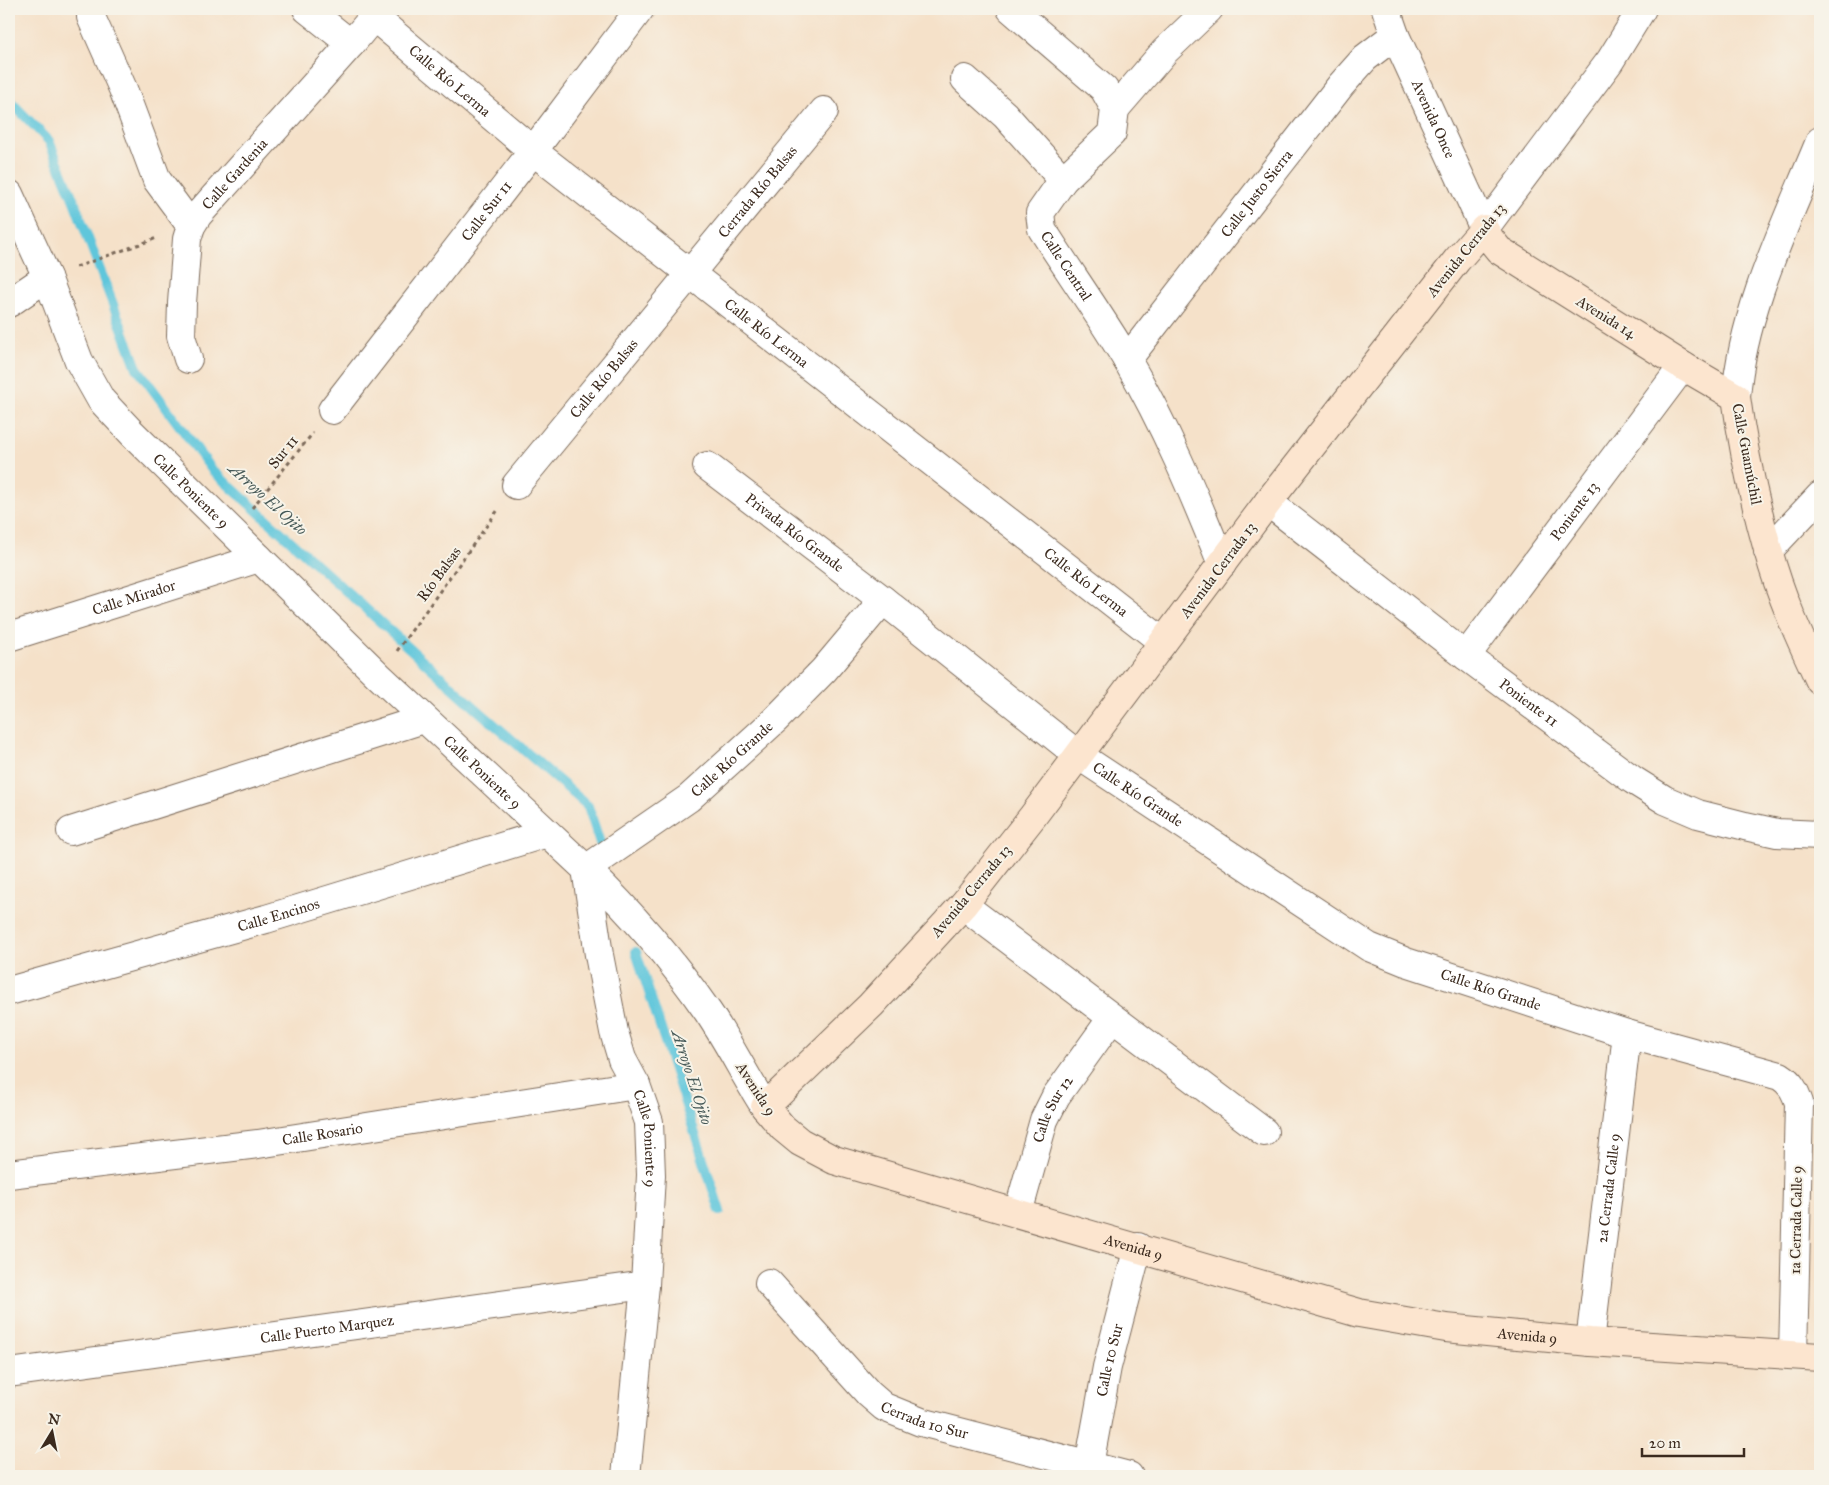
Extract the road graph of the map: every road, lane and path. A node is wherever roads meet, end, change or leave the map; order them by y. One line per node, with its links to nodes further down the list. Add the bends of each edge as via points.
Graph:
1 (308, 9): 10 (street)
2 (640, 9): 15 (street, Calle Sur 11)
3 (1012, 9): 12 (street, via 1104,89)
4 (1209, 9): 12 (street, via 1165,51)
5 (1386, 9): 9 (street, Avenida Once)
6 (1642, 9): 19 (street, Avenida Cerrada 13, via 1610,61)
7 (377, 13): 10 (street, Calle Gardenia); 15 (street, Calle Río Lerma)
8 (91, 18): 18 (street, via 123,89 157,180)
9 (1394, 35): 19 (street, Avenida Once); 24 (street, Calle Justo Sierra, via 1365,58 1341,85)
10 (351, 44): 18 (street, Calle Gardenia)
11 (965, 78): 16 (street, via 1005,115)
12 (1115, 109): 16 (street, Calle Central, via 1112,133)
13 (824, 111): 20 (street, Cerrada Río Balsas)
14 (1820, 141): 26 (street, Calle Guamúchil, via 1748,325)
15 (533, 151): 20 (street, Calle Río Lerma); 27 (street, Calle Sur 11)
16 (1062, 180): 24 (street, Calle Central, via 1040,213 1042,229)
17 (9, 194): 21 (street, Calle Poniente 9)
18 (191, 226): 21 (path, Calle Gardenia); 23 (street, via 187,239 180,336)
19 (1484, 229): 25 (street, Avenida 14, via 1500,250); 31 (street, Avenida Cerrada 13)
20 (692, 274): 29 (street, Calle Río Balsas); 38 (street, Calle Río Lerma)
21 (47, 277): 22 (street); 32 (street, Calle Poniente 9, via 79,360 101,400)
22 (9, 303)
23 (188, 359)
24 (1127, 360): 35 (street, Calle Central, via 1170,441)
25 (1683, 366): 26 (street, Avenida 14); 39 (street, Poniente 13)
26 (1736, 397): 33 (street, Calle Guamúchil, via 1744,449)
27 (332, 410): 32 (path, Sur 11)
28 (707, 466): 36 (street, Privada Río Grande)
29 (516, 485): 40 (path, Río Balsas)
30 (1820, 496): 33 (street)
31 (1268, 502): 35 (street, Avenida Cerrada 13); 39 (street, Poniente 11)
32 (232, 532): 34 (street, Calle Poniente 9)
33 (1768, 551): 41 (street, Calle Guamúchil, via 1798,634)
34 (259, 558): 37 (street, Calle Mirador); 40 (street, Calle Poniente 9)
35 (1222, 564): 38 (street, Avenida Cerrada 13)
36 (883, 600): 43 (street, Calle Río Grande); 47 (street, Calle Río Grande, via 824,670 768,727 688,798)
37 (9, 637)
38 (1163, 642): 43 (street, Avenida Cerrada 13)
39 (1466, 656): 46 (street, Poniente 11, via 1633,780 1665,800 1698,814 1745,826 1777,833)
40 (379, 676): 42 (street, Calle Poniente 9)
41 (1820, 681)
42 (424, 719): 44 (street); 45 (street, Calle Poniente 9)
43 (1078, 755): 48 (street, Avenida Cerrada 13); 51 (street, Calle Río Grande, via 1369,947)
44 (72, 831)
45 (546, 834): 47 (street, Calle Poniente 9); 49 (street, Calle Encinos, via 266,919)
46 (1820, 835)
47 (586, 869): 52 (street, Calle Poniente 9, via 614,1032 622,1059); 54 (street, Avenida 9, via 655,941 708,1012)
48 (963, 905): 50 (street); 54 (street, Avenida Cerrada 13, via 871,1005)
49 (9, 991)
50 (1112, 1018): 55 (street); 57 (street, Calle Sur 12, via 1056,1096 1044,1120)
51 (1627, 1034): 53 (street, Calle Río Grande, via 1780,1076); 61 (street, 2a Cerrada Calle 9)
52 (636, 1085): 56 (street, Calle Rosario, via 258,1144); 60 (street, Calle Poniente 9, via 649,1122 651,1174)
53 (1792, 1086): 62 (street, 1a Cerrada Calle 9, via 1799,1103)
54 (765, 1107): 57 (street, Avenida 9, via 782,1128 800,1142 834,1160)
55 (1264, 1132)
56 (9, 1174)
57 (1018, 1213): 58 (street, Avenida 9)
58 (1138, 1247): 61 (street, Avenida 9, via 1359,1313 1446,1328); 65 (street, Calle 10 Sur, via 1107,1367)
59 (769, 1283): 65 (street, Cerrada 10 Sur, via 884,1407 921,1422)
60 (645, 1285): 64 (street, Calle Puerto Marquez); 66 (street, Calle Poniente 9)
61 (1590, 1342): 62 (street, Avenida 9)
62 (1793, 1355): 63 (street, Avenida 9)
63 (1820, 1357)
64 (9, 1373)
65 (1088, 1472): 67 (street, Cerrada 10 Sur)
66 (626, 1476)
67 (1129, 1476)

